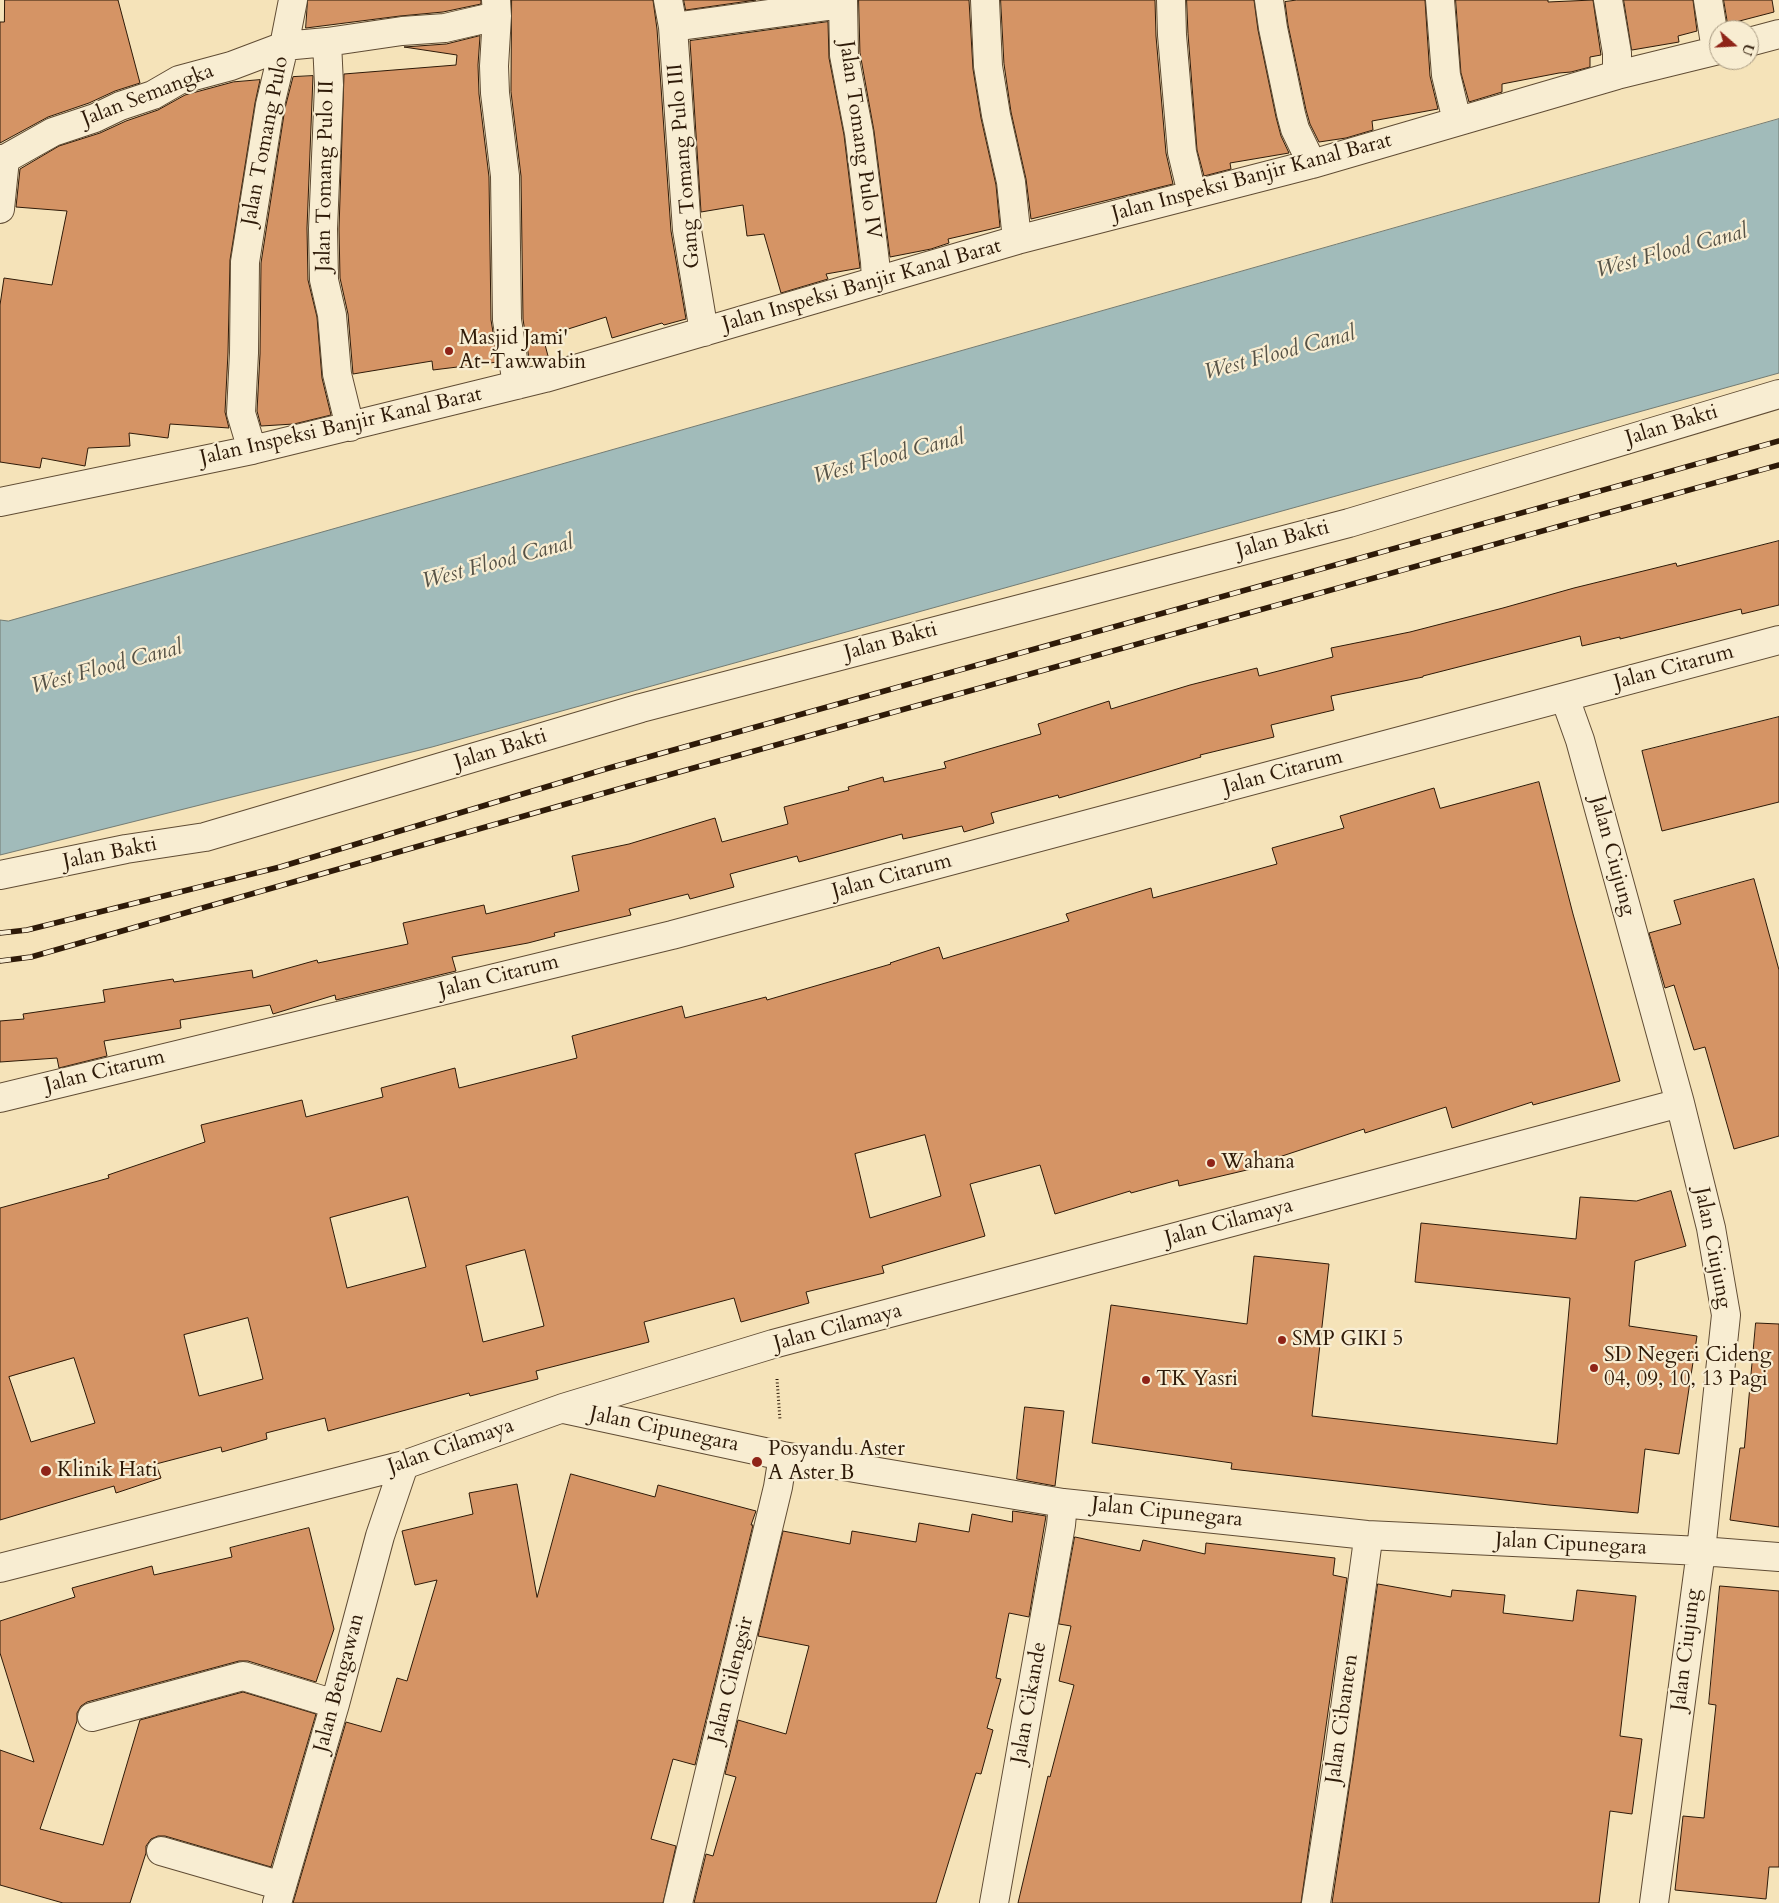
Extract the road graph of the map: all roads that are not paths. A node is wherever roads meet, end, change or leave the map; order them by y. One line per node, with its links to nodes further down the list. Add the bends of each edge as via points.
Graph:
1 (293, 0): 16 (street)
2 (668, 0): 12 (street, Gang Tomang Pulo III)
3 (985, 0): 24 (street, via 988,66 1011,182)
4 (1172, 0): 22 (street, via 1182,152)
5 (1269, 0): 21 (street, via 1291,114)
6 (1440, 0): 19 (street, via 1446,75)
7 (1608, 0): 18 (street, via 1617,53)
8 (1708, 0): 11 (street)
9 (843, 2): 12 (street); 25 (street, Jalan Tomang Pulo IV, via 844,55 859,133)
10 (496, 8): 15 (street, Jalan Tomang Pulo, via 445,28); 27 (street, Jalan Tomang Pulo, via 494,66 505,176 507,320)
11 (1712, 20)
12 (672, 27): 26 (street, Gang Tomang Pulo III, via 687,230)
13 (1779, 34): 14 (street)
14 (1759, 39)
15 (327, 42): 16 (street, Jalan Tomang Pulo); 29 (street, Jalan Tomang Pulo II, via 329,84 322,229 324,280 332,315 337,374)
16 (284, 46): 20 (street, Jalan Semangka, via 179,80 153,95 53,132); 30 (street, Jalan Tomang Pulo, via 270,104 245,262 241,413)
17 (1709, 52): 18 (street, Jalan Inspeksi Banjir Kanal Barat)
18 (1617, 76): 19 (street, Jalan Inspeksi Banjir Kanal Barat)
19 (1457, 121): 21 (street, Jalan Inspeksi Banjir Kanal Barat)
20 (3, 159): 23 (street)
21 (1312, 164): 22 (street, Jalan Inspeksi Banjir Kanal Barat)
22 (1192, 194): 24 (street, Jalan Inspeksi Banjir Kanal Barat)
23 (0, 209)
24 (1018, 240): 25 (street, Jalan Inspeksi Banjir Kanal Barat)
25 (876, 280): 26 (street, Jalan Inspeksi Banjir Kanal Barat)
26 (704, 332): 27 (street, Jalan Inspeksi Banjir Kanal Barat)
27 (517, 385): 29 (street, Jalan Inspeksi Banjir Kanal Barat)
28 (1779, 394): 34 (street, Jalan Bakti, via 1349,523 641,708 205,837 126,849)
29 (350, 427): 30 (street, Jalan Inspeksi Banjir Kanal Barat)
30 (252, 450): 31 (street, Jalan Inspeksi Banjir Kanal Barat)
31 (0, 502)
32 (1779, 640): 33 (street, Jalan Citarum)
33 (1566, 698): 35 (street, Jalan Citarum, via 672,935); 36 (street, Jalan Ciujung)
34 (0, 875)
35 (0, 1098)
36 (1680, 1102): 37 (street, Jalan Cilamaya, via 773,1344); 42 (street, Jalan Ciujung, via 1712,1228 1726,1315)
37 (563, 1408): 38 (street, Jalan Cipunegara); 39 (street, Jalan Cilamaya)
38 (783, 1456): 40 (street, Jalan Cipunegara); 49 (street, Jalan Cilengsir)
39 (404, 1464): 44 (street, Jalan Cilamaya); 45 (street, Jalan Bengawan, via 380,1536)
40 (1063, 1502): 41 (street, Jalan Cipunegara); 50 (street, Jalan Cikande)
41 (1367, 1535): 42 (street, Jalan Cipunegara); 51 (street, Jalan Cibanten, via 1340,1750)
42 (1701, 1551): 43 (street, Jalan Cipunegara); 52 (street, Jalan Ciujung)
43 (1779, 1558)
44 (0, 1568)
45 (335, 1704): 46 (street, via 243,1676); 48 (street, Jalan Bengawan)
46 (92, 1717)
47 (161, 1851): 48 (street)
48 (279, 1894)
49 (678, 1903)
50 (994, 1903)
51 (1316, 1903)
52 (1654, 1903)

